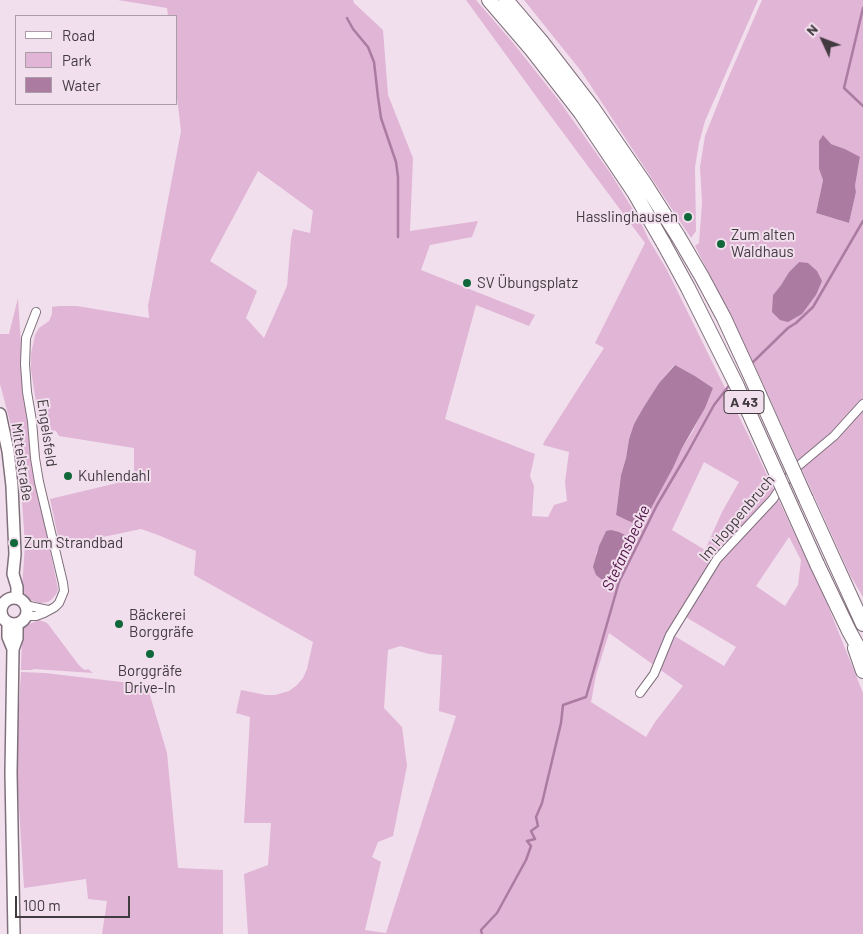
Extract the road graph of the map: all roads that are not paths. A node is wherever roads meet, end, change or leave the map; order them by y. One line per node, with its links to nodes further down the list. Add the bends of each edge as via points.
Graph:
1 (489, 0): 10 (highway, A 43, bridge, via 580,113 634,192 664,244 737,386)
2 (506, 0): 6 (highway, A 43, bridge, via 592,107 702,276)
3 (36, 312): 8 (street, Engelsfeld, via 26,338 27,392 35,458 64,591 59,603 44,613 36,616)
4 (863, 404): 13 (street, Im Hoppenbruch, via 834,436 797,467 774,499 717,559 670,635 654,674)
5 (0, 414): 8 (main road, Mittelstraße, via 12,486 13,574 17,587)
6 (832, 556): 7 (highway); 9 (highway, A 43)
7 (863, 606)
8 (11, 611): 14 (main road, Mittelstraße, via 17,638 13,649 11,793)
9 (863, 624)
10 (849, 631): 11 (highway, A 43); 12 (highway)
11 (863, 656)
12 (863, 671)
13 (640, 693)
14 (14, 934)

